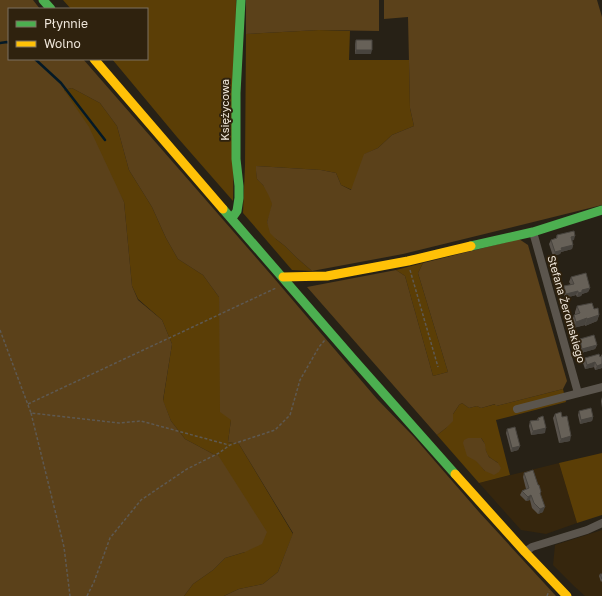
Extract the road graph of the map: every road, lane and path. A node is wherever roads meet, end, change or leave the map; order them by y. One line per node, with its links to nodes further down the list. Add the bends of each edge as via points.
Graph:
1 (43, 0): 3 (street)
2 (241, 0): 6 (street, Księżycowa, via 236,93 236,159 239,186 237,211)
3 (50, 8)
4 (95, 60): 6 (street)
5 (602, 210): 7 (street)
6 (232, 218): 9 (street)
7 (533, 232): 8 (street); 15 (street, Stefana Żeromskiego)
8 (408, 261): 9 (street, via 327,276); 13 (path)
9 (283, 277): 12 (street)
10 (276, 288): 16 (path)
11 (0, 330): 16 (path)
12 (330, 333): 19 (path, via 300,380 290,415 274,430); 21 (street)
13 (438, 367)
14 (602, 387): 15 (street)
15 (578, 393): 17 (street)
16 (28, 404): 18 (path)
17 (517, 409)
18 (31, 413): 19 (path, via 119,423 141,421); 22 (path, via 64,547)
19 (230, 445): 23 (path, via 141,500 110,538)
20 (602, 523): 21 (street, via 532,547)
21 (525, 552): 24 (street)
22 (70, 596)
23 (87, 596)
24 (567, 596)

